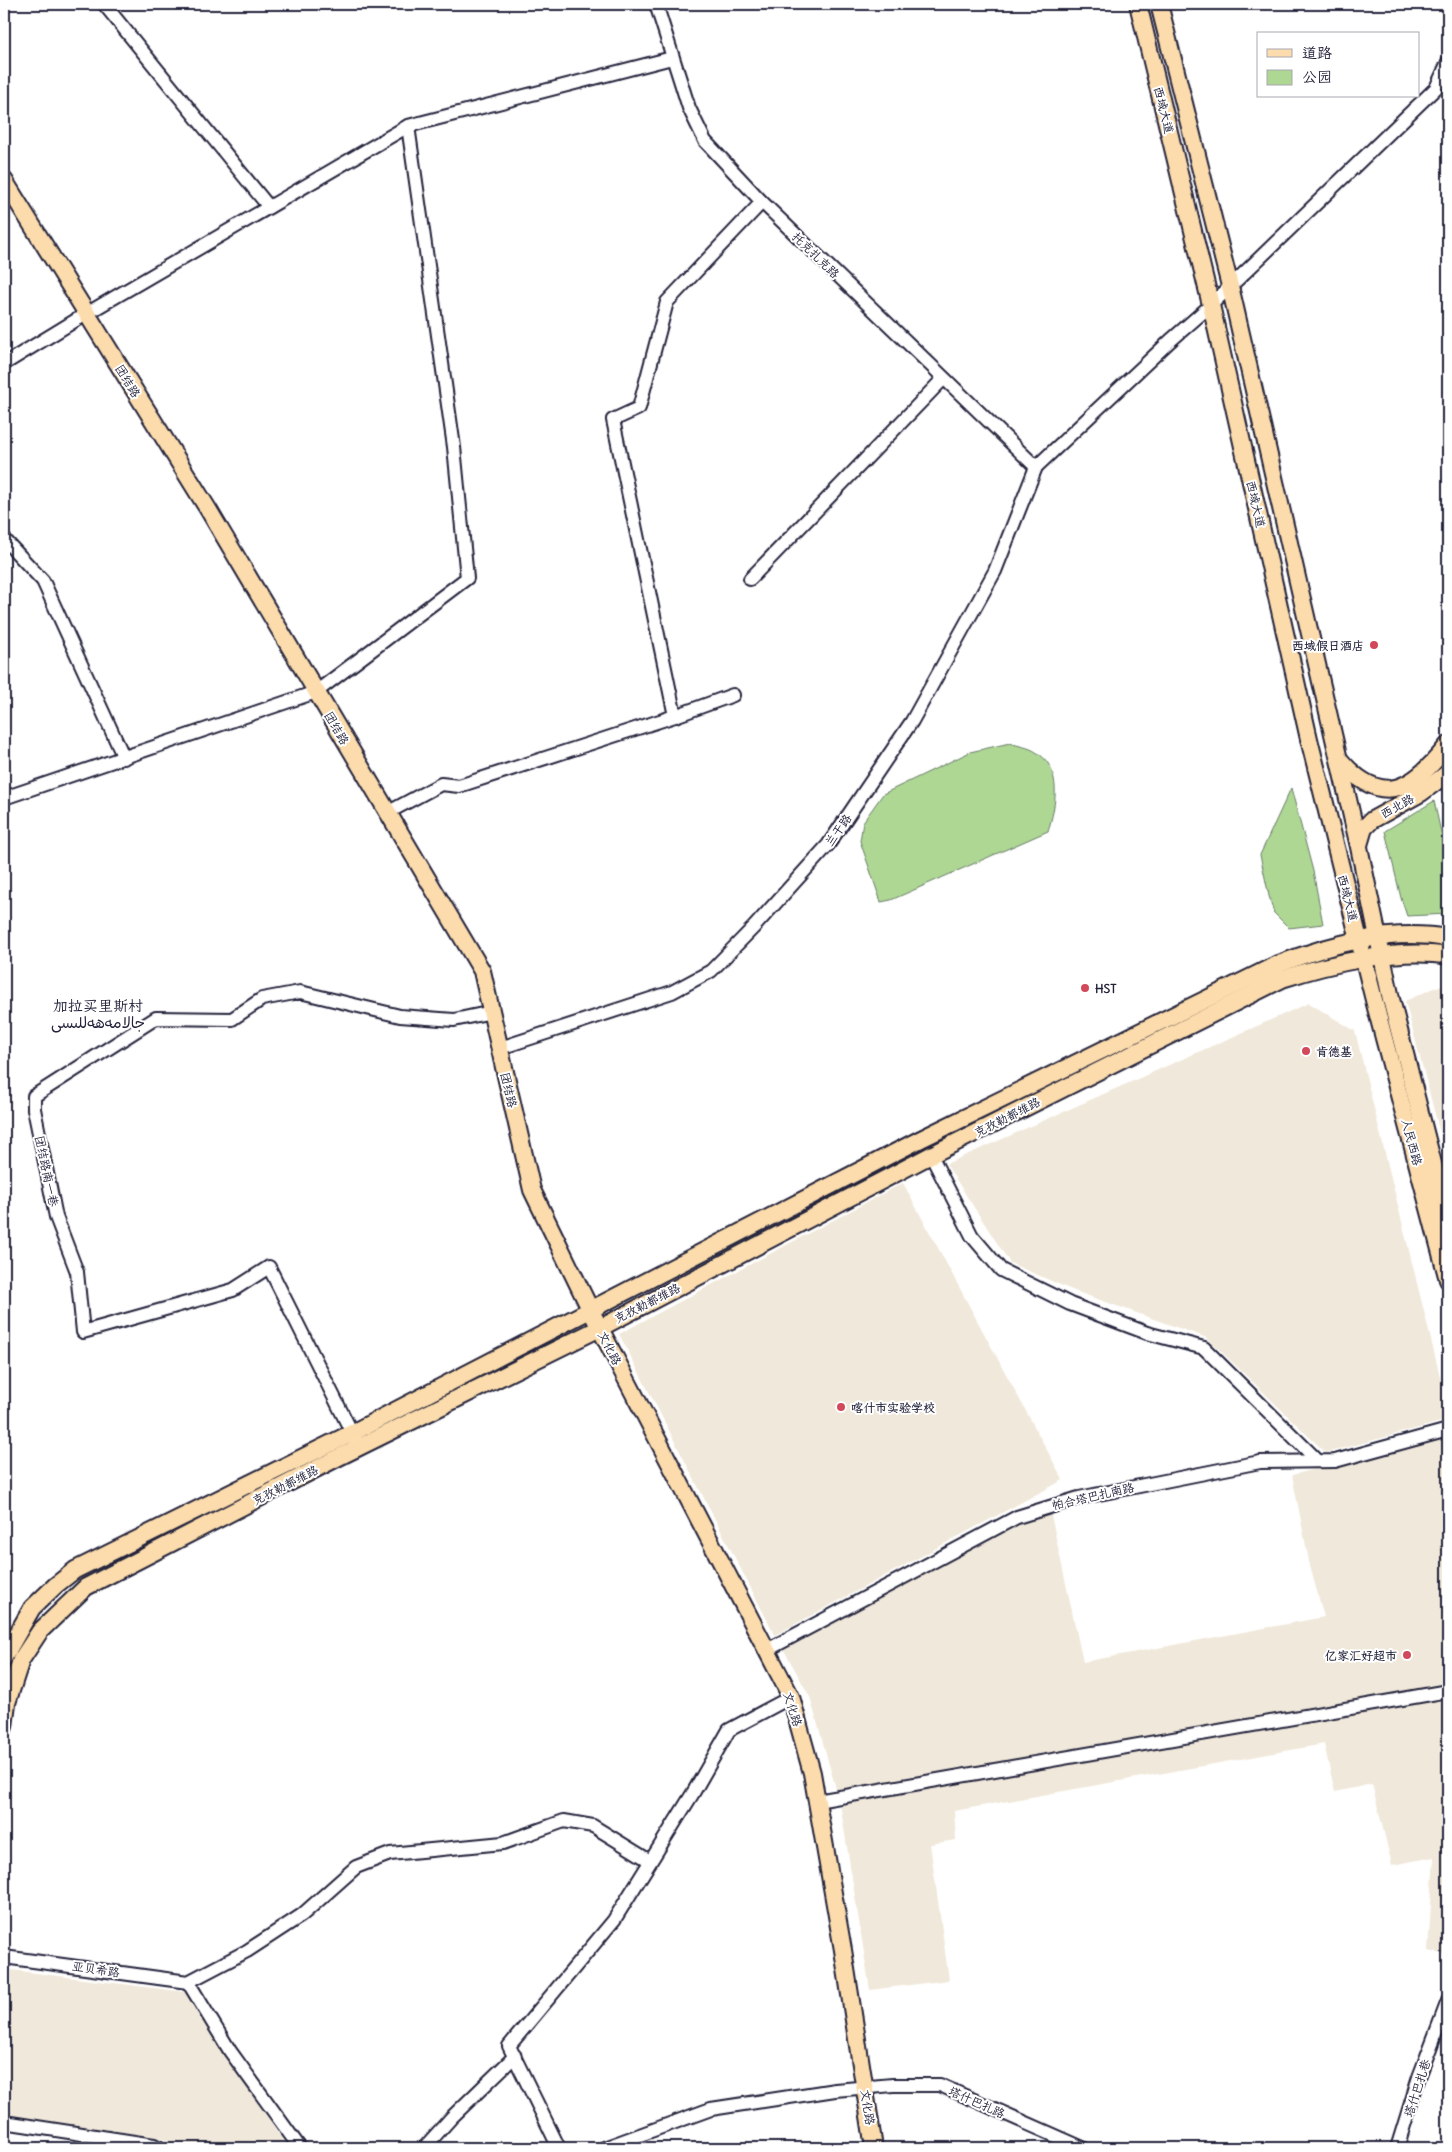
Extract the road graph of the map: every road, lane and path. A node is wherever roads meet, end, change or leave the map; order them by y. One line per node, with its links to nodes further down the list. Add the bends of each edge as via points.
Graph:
1 (104, 4): 10 (street)
2 (656, 4): 5 (street, 托克扎克路)
3 (1138, 4): 12 (main road, 西域大道)
4 (1159, 4): 11 (main road, 西域大道)
5 (672, 58): 7 (street); 9 (street, 托克扎克路, via 689,108 705,141)
6 (1448, 62): 11 (street, via 1436,88)
7 (408, 126): 10 (street); 19 (street, via 454,447 467,578)
8 (4, 180): 13 (main road, 团结路)
9 (762, 202): 15 (street, 托克扎克路); 21 (street, via 667,302 638,408 613,420)
10 (269, 207): 13 (street)
11 (1230, 286): 12 (street); 23 (main road, 西域大道)
12 (1211, 306): 16 (street); 31 (main road, 西域大道, via 1309,739)
13 (86, 314): 14 (street); 19 (main road, 团结路, via 208,509)
14 (4, 364)
15 (943, 379): 16 (street, 托克扎克路); 18 (street)
16 (1036, 467): 38 (street, 兰干路, via 995,571 912,721 828,845 754,927 711,971 672,992)
17 (4, 538): 24 (street, via 43,581)
18 (750, 579)
19 (316, 692): 24 (street); 27 (main road, 团结路)
20 (733, 695): 21 (street)
21 (675, 716): 27 (street, via 458,786 441,784)
22 (1448, 745): 23 (main road, 西北路, via 1419,778 1397,788 1370,785 1352,774)
23 (1338, 757): 28 (main road, 西域大道)
24 (124, 758): 26 (street)
25 (1448, 773): 28 (main road, 西北路, via 1421,793 1372,820 1364,828)
26 (4, 798)
27 (387, 813): 37 (main road, 团结路, via 482,971)
28 (1359, 847): 29 (main road, 西域大道)
29 (1378, 937): 30 (main road, 克孜勒都维路, via 1405,934); 31 (main road, 克孜勒都维路); 33 (main road, 西域大道)
30 (1448, 938)
31 (1359, 941): 34 (main road, 西域大道); 42 (main road, 克孜勒都维路, via 1319,949 1276,965 922,1139)
32 (1448, 956): 33 (main road, 克孜勒都维路, via 1408,954)
33 (1383, 957): 34 (main road, 克孜勒都维路); 35 (main road, 西域大道)
34 (1363, 959): 36 (main road, 西域大道); 39 (main road, 克孜勒都维路, via 1323,965 1282,979)
35 (1392, 999): 40 (main road, 人民西路)
36 (1374, 1004): 41 (main road, 人民西路)
37 (492, 1012): 38 (main road, 团结路); 45 (street, 团结路南一巷, via 454,1020 400,1016 300,992 262,999 232,1019 156,1018 34,1096 56,1217 77,1272 83,1332 233,1290 269,1267)
38 (500, 1048): 42 (main road, 团结路, via 532,1190)
39 (931, 1155): 43 (main road, 克孜勒都维路); 46 (street, via 972,1236 1001,1270 1070,1304 1147,1333 1204,1348)
40 (1448, 1222)
41 (1448, 1280)
42 (591, 1311): 43 (main road, 文化路); 45 (main road, 克孜勒都维路)
43 (600, 1328): 45 (main road, 克孜勒都维路); 47 (main road, 文化路)
44 (1448, 1430): 46 (street, 帕合塔巴扎南路, via 1335,1461)
45 (356, 1440): 48 (main road, 克孜勒都维路, via 75,1570 32,1608); 51 (main road, 克孜勒都维路, via 86,1587 40,1631 21,1660)
46 (1318, 1461): 47 (street, 帕合塔巴扎南路, via 1260,1462 1079,1498 1017,1517)
47 (766, 1650): 50 (main road, 文化路)
48 (4, 1657)
49 (1448, 1691): 53 (street)
50 (791, 1698): 53 (main road, 文化路); 54 (street, via 729,1730)
51 (5, 1703): 52 (main road, 克孜勒都维路)
52 (4, 1727)
53 (817, 1801): 59 (main road, 文化路)
54 (650, 1861): 56 (street, via 593,1826 564,1821 503,1843 390,1854 356,1867 302,1915 247,1951); 58 (street, via 614,1920 509,2046)
55 (4, 1956): 56 (street, 亚贝希路)
56 (188, 1982): 62 (street, via 230,2051)
57 (1448, 2001): 68 (street, 塔什巴扎巷)
58 (515, 2056): 63 (street); 64 (street)
59 (865, 2087): 65 (street, 塔什巴扎路, via 711,2109); 66 (main road, 文化路); 67 (street, 塔什巴扎路, via 940,2085)
60 (4, 2122): 61 (street)
61 (160, 2148)
62 (300, 2148)
63 (424, 2148)
64 (559, 2148)
65 (604, 2148)
66 (874, 2148)
67 (1083, 2148)
68 (1397, 2148)

